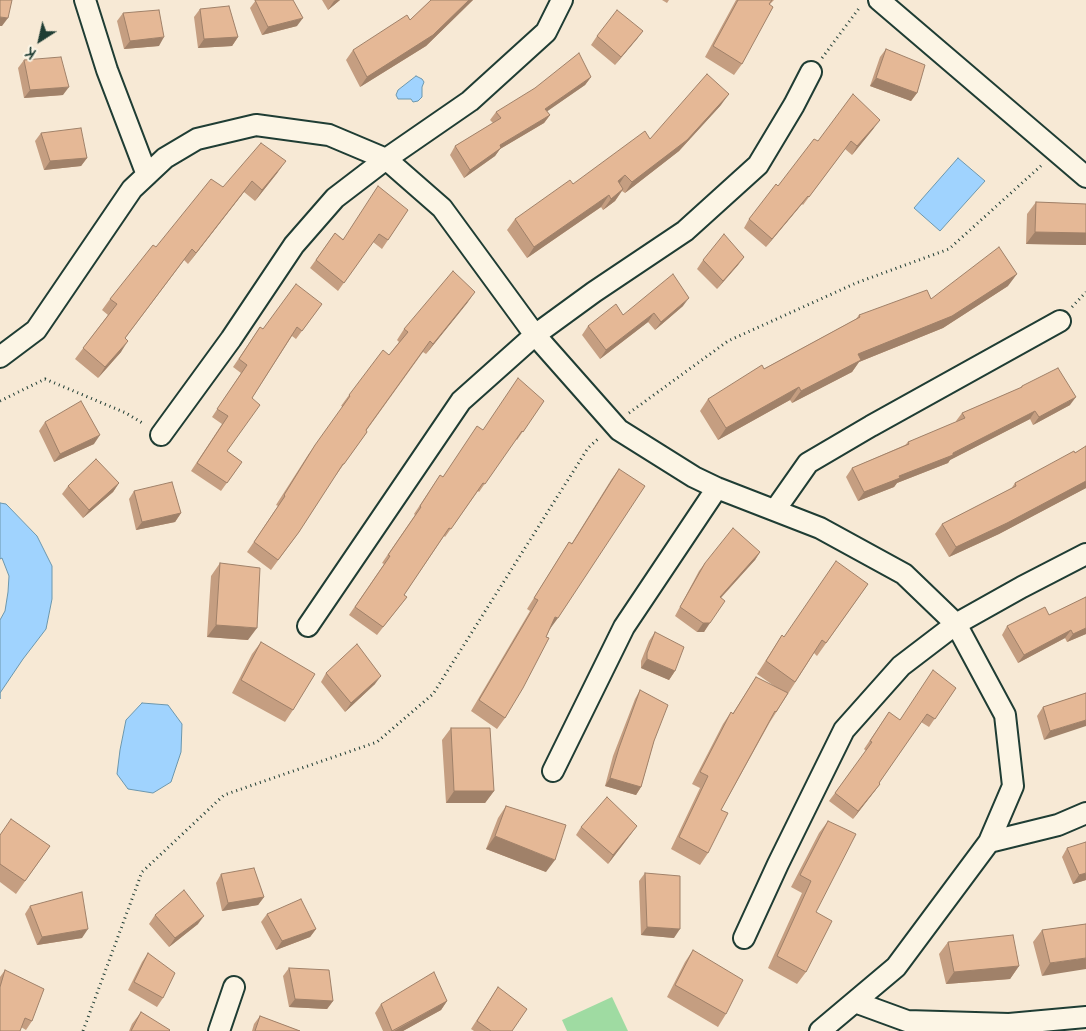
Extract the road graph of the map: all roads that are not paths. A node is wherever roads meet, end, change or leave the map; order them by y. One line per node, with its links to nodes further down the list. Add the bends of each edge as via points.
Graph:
1 (85, 0): 6 (lane, via 107,70)
2 (562, 0): 5 (lane, via 546,32 470,101)
3 (879, 0): 7 (lane)
4 (811, 72): 9 (lane, via 758,165 685,231)
5 (386, 158): 6 (lane, via 329,135 256,125 197,139 165,158); 9 (lane, via 442,208); 11 (lane, via 335,198 294,245)
6 (147, 175): 10 (lane, via 132,189 36,330)
7 (1086, 177)
8 (1060, 321): 13 (lane, via 808,463)
9 (535, 335): 12 (lane, via 619,430); 16 (lane, via 461,401)
10 (0, 357)
11 (161, 435)
12 (716, 488): 13 (lane); 17 (lane, via 624,627)
13 (775, 510): 15 (lane, via 820,528 904,574)
14 (1086, 554): 15 (lane)
15 (956, 624): 19 (lane, via 1005,715 1013,786); 20 (lane, via 901,666 844,730)
16 (308, 626)
17 (553, 771)
18 (1086, 813): 19 (lane, via 1058,825)
19 (989, 842): 22 (lane, via 896,967)
20 (744, 938)
21 (234, 987): 24 (lane)
22 (855, 1002): 23 (lane, via 907,1021 1009,1024); 25 (lane)
23 (1086, 1017)
24 (219, 1031)
25 (820, 1031)

